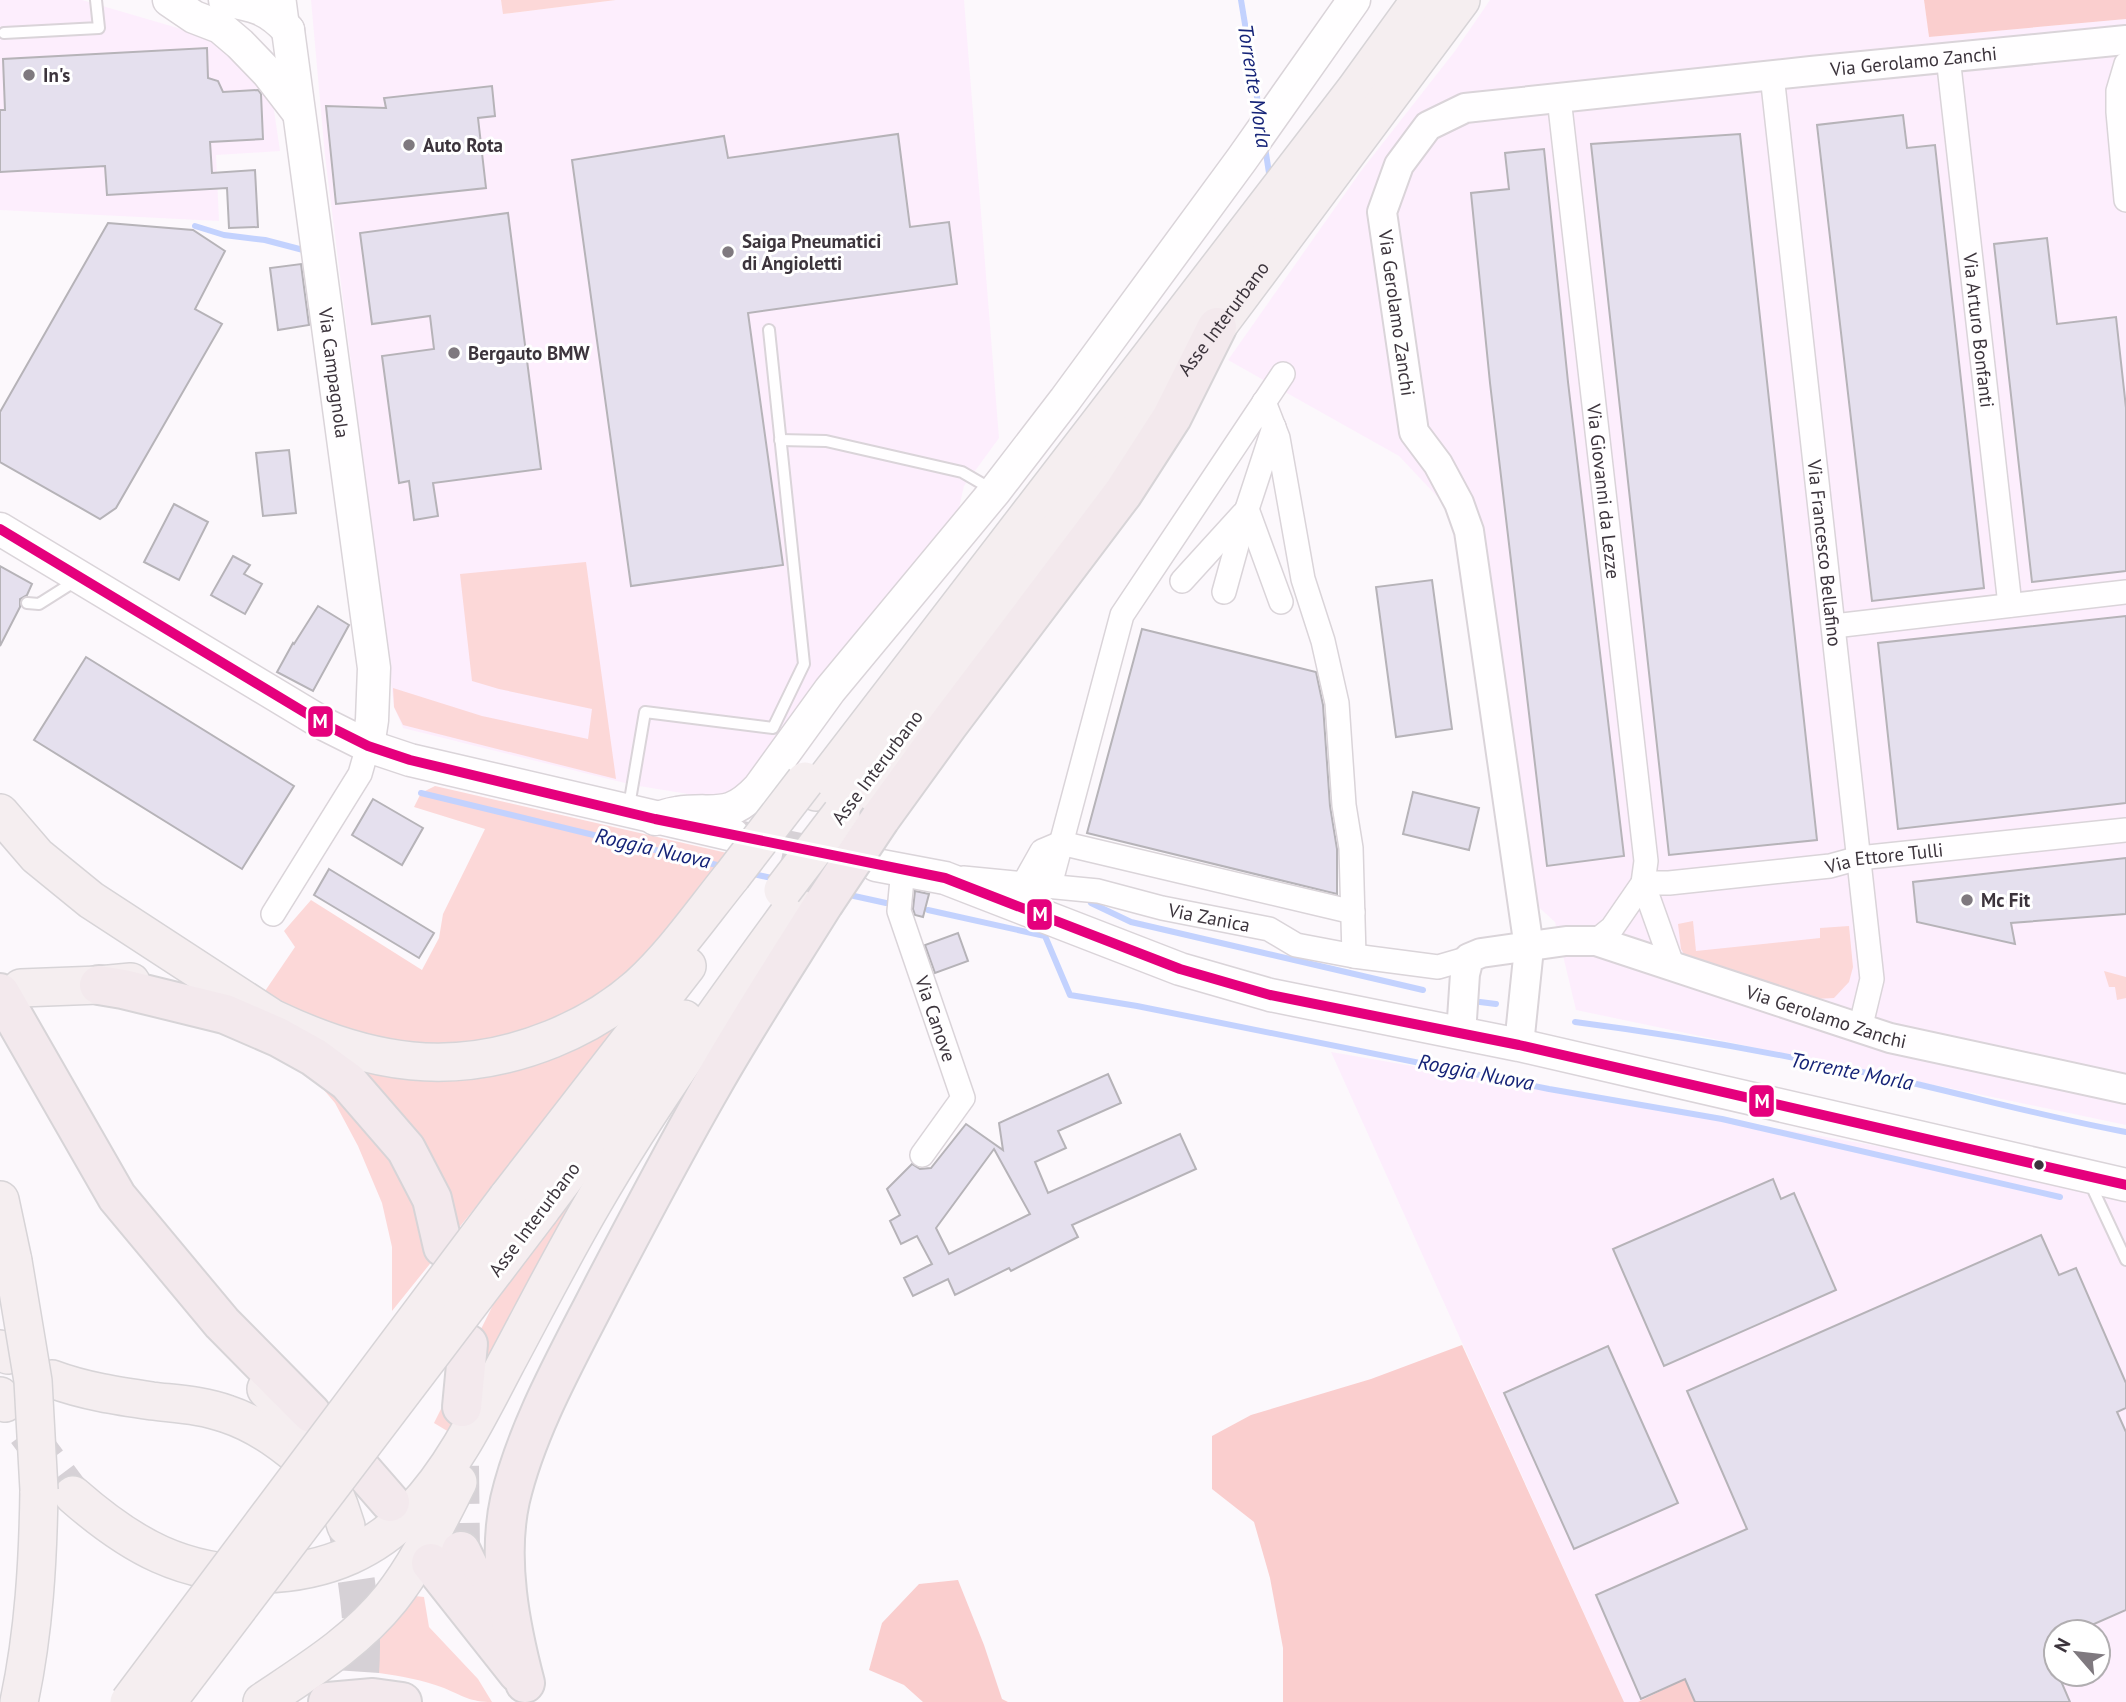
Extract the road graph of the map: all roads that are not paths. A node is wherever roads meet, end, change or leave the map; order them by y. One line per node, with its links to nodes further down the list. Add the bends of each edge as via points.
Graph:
1 (96, 0): 9 (lane, via 99,28)
2 (169, 0): 7 (main road, via 194,17)
3 (1354, 0): 24 (main road)
4 (1406, 0): 14 (highway)
5 (1420, 0): 14 (highway, Asse Interurbano)
6 (1461, 0): 18 (highway, Asse Interurbano)
7 (223, 14): 8 (main road, via 271,39); 16 (main road)
8 (286, 15): 16 (main road, Via Campagnola)
9 (4, 33)
10 (2126, 40): 11 (street, Via Gerolamo Zanchi)
11 (1948, 57): 13 (street, Via Gerolamo Zanchi); 33 (street, Via Arturo Bonfanti)
12 (2126, 64): 17 (street, via 2118,90 2118,112)
13 (1772, 75): 15 (street, Via Gerolamo Zanchi); 34 (street, Via Francesco Bellafino)
14 (1355, 90): 36 (highway, Asse Interurbano, via 870,720)
15 (1559, 99): 45 (street, Via Giovanni da Lezze, via 1646,861); 52 (street, Via Gerolamo Zanchi, via 1465,108 1428,126 1399,165 1382,212 1415,432 1438,464 1469,531)
16 (298, 112): 35 (main road, Via Campagnola, via 374,668)
17 (2126, 200)
18 (1217, 327): 36 (highway, Asse Interurbano, via 1116,460 1063,550); 36 (highway, via 1172,417 1123,493 948,725)
19 (769, 330): 23 (lane)
20 (1283, 374): 21 (street)
21 (1265, 402): 22 (street); 41 (street, via 1122,615)
22 (1274, 427): 25 (street); 49 (street, via 1303,579 1337,703)
23 (780, 440): 24 (lane, via 826,441 962,472); 38 (lane, via 804,664 773,728 645,712)
24 (995, 492): 38 (main road, via 830,690 749,799 726,811)
25 (1247, 509): 28 (street); 29 (street); 31 (street)
26 (0, 529): 27 (main road)
27 (81, 577): 32 (lane, via 39,604); 35 (main road, via 313,718)
28 (1182, 581)
29 (1224, 592)
30 (2126, 592): 33 (street)
31 (1281, 602)
32 (27, 603)
33 (2010, 605): 34 (street)
34 (1834, 626): 42 (street, Via Francesco Bellafino)
35 (368, 746): 38 (main road); 50 (street, via 359,774)
36 (840, 805): 48 (highway, bridge); 48 (highway, Asse Interurbano)
37 (0, 813): 58 (highway, via 37,856 80,892)
38 (641, 816): 40 (main road)
39 (2126, 830): 42 (street, Via Ettore Tulli)
40 (733, 835)
41 (1061, 843): 44 (street, via 1042,851); 47 (street); 49 (street)
42 (1859, 858): 45 (street, Via Ettore Tulli, via 1816,868); 59 (street, Via Francesco Bellafino, via 1872,979)
43 (945, 878): 44 (street, Via Zanica); 46 (main road, Via Zanica); 60 (main road, Via Zanica, via 1213,979)
44 (1024, 883): 47 (street, Via Zanica)
45 (1643, 883): 51 (street, via 1612,928); 55 (street, Via Giovanni da Lezze)
46 (894, 885): 64 (street, Via Canove, via 963,1098)
47 (1051, 885): 53 (street, Via Zanica, via 1269,929 1296,945)
48 (778, 889): 58 (highway, via 659,966 596,1018 569,1032 486,1059 452,1063 386,1058 304,1033); 62 (highway); 68 (highway, Asse Interurbano); 79 (highway, via 711,1086 586,1321 524,1452 510,1502 506,1581 512,1632)
49 (1353, 912): 53 (street)
50 (273, 914)
51 (1595, 941): 52 (street, Via Gerolamo Zanchi); 55 (street, Via Gerolamo Zanchi)
52 (1529, 948): 54 (street, Via Gerolamo Zanchi); 61 (street, Via Gerolamo Zanchi)
53 (1354, 956): 54 (street, Via Zanica, via 1438,967)
54 (1469, 958): 60 (street)
55 (1673, 967): 59 (street, Via Gerolamo Zanchi)
56 (99, 985): 57 (highway); 58 (highway, via 144,982 181,987); 69 (highway, via 225,1014 302,1050 348,1083 406,1149 432,1199)
57 (7, 995): 74 (highway, via 117,1197 222,1323); 76 (highway, via 34,1083 81,1171 154,1271 287,1411)
58 (269, 1016)
59 (1860, 1029): 63 (street, Via Gerolamo Zanchi)
60 (1461, 1034): 61 (main road, Via Zanica)
61 (1519, 1045): 65 (main road, Via Zanica)
62 (675, 1073): 75 (highway, via 592,1204 450,1466 411,1515 381,1537 330,1564 298,1572 232,1575 147,1550); 83 (highway, via 409,1572 367,1624 328,1658)
63 (2126, 1089)
64 (922, 1155)
65 (2087, 1176): 66 (main road, Via Zanica); 70 (lane)
66 (2126, 1185)
67 (0, 1200): 75 (highway, bridge)
68 (524, 1205): 81 (highway, Asse Interurbano, bridge); 82 (highway, Asse Interurbano, bridge)
69 (443, 1247)
70 (2126, 1260)
71 (468, 1344): 73 (highway)
72 (52, 1379): 76 (highway, via 114,1395 227,1414 282,1442)
73 (462, 1407)
74 (311, 1413)
75 (56, 1492): 80 (highway, via 38,1540 29,1652)
76 (347, 1497): 77 (highway)
77 (390, 1502)
78 (446, 1557): 79 (highway)
79 (533, 1692)
80 (19, 1702)
81 (129, 1702)
82 (167, 1702)
83 (262, 1702)
84 (328, 1702): 85 (highway, via 373,1698)
85 (402, 1702)

